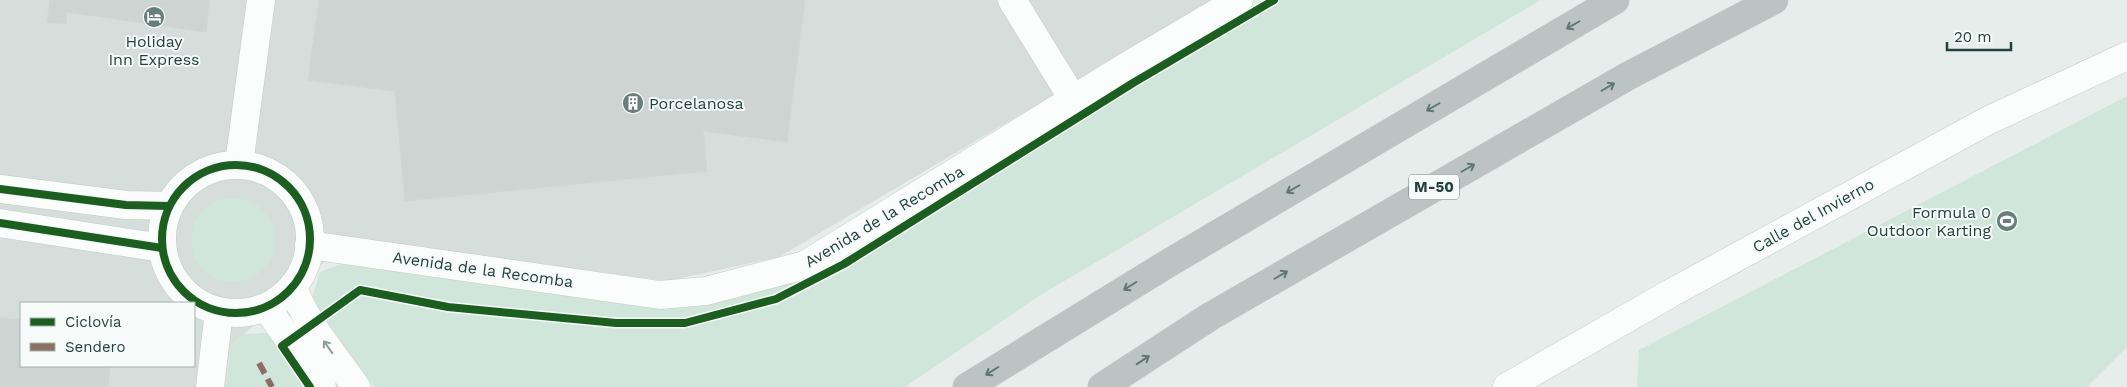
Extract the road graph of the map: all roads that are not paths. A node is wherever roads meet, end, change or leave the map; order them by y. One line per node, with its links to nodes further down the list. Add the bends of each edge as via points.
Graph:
1 (261, 0): 8 (street)
2 (1012, 0): 7 (street)
3 (1239, 0): 7 (street, Avenida de la Recomba)
4 (1615, 0): 20 (highway, one-way to 20, via 1172,261)
5 (1774, 0): 21 (highway, M-50, one-way to 5, via 1211,316 1415,198 1628,76)
6 (2127, 56): 22 (street, Calle del Invierno, via 1989,120 1671,293)
7 (1074, 99): 12 (street, Avenida de la Recomba, via 805,265 706,291 660,295)
8 (239, 164): 10 (street, via 216,168 194,177); 12 (street, via 257,167 292,190 304,214)
9 (0, 189): 10 (street, via 126,206)
10 (169, 206): 13 (street, via 162,231)
11 (0, 223): 13 (street)
12 (309, 245): 14 (street, via 308,259)
13 (162, 248): 16 (street, via 169,271 182,291 198,304)
14 (293, 287): 15 (street); 19 (street, one-way to 14, via 312,325)
15 (267, 308): 16 (street, via 240,314); 18 (street)
16 (219, 312): 17 (street)
17 (210, 387)
18 (322, 387)
19 (356, 387)
20 (967, 387)
21 (1102, 387)
22 (1507, 387)

